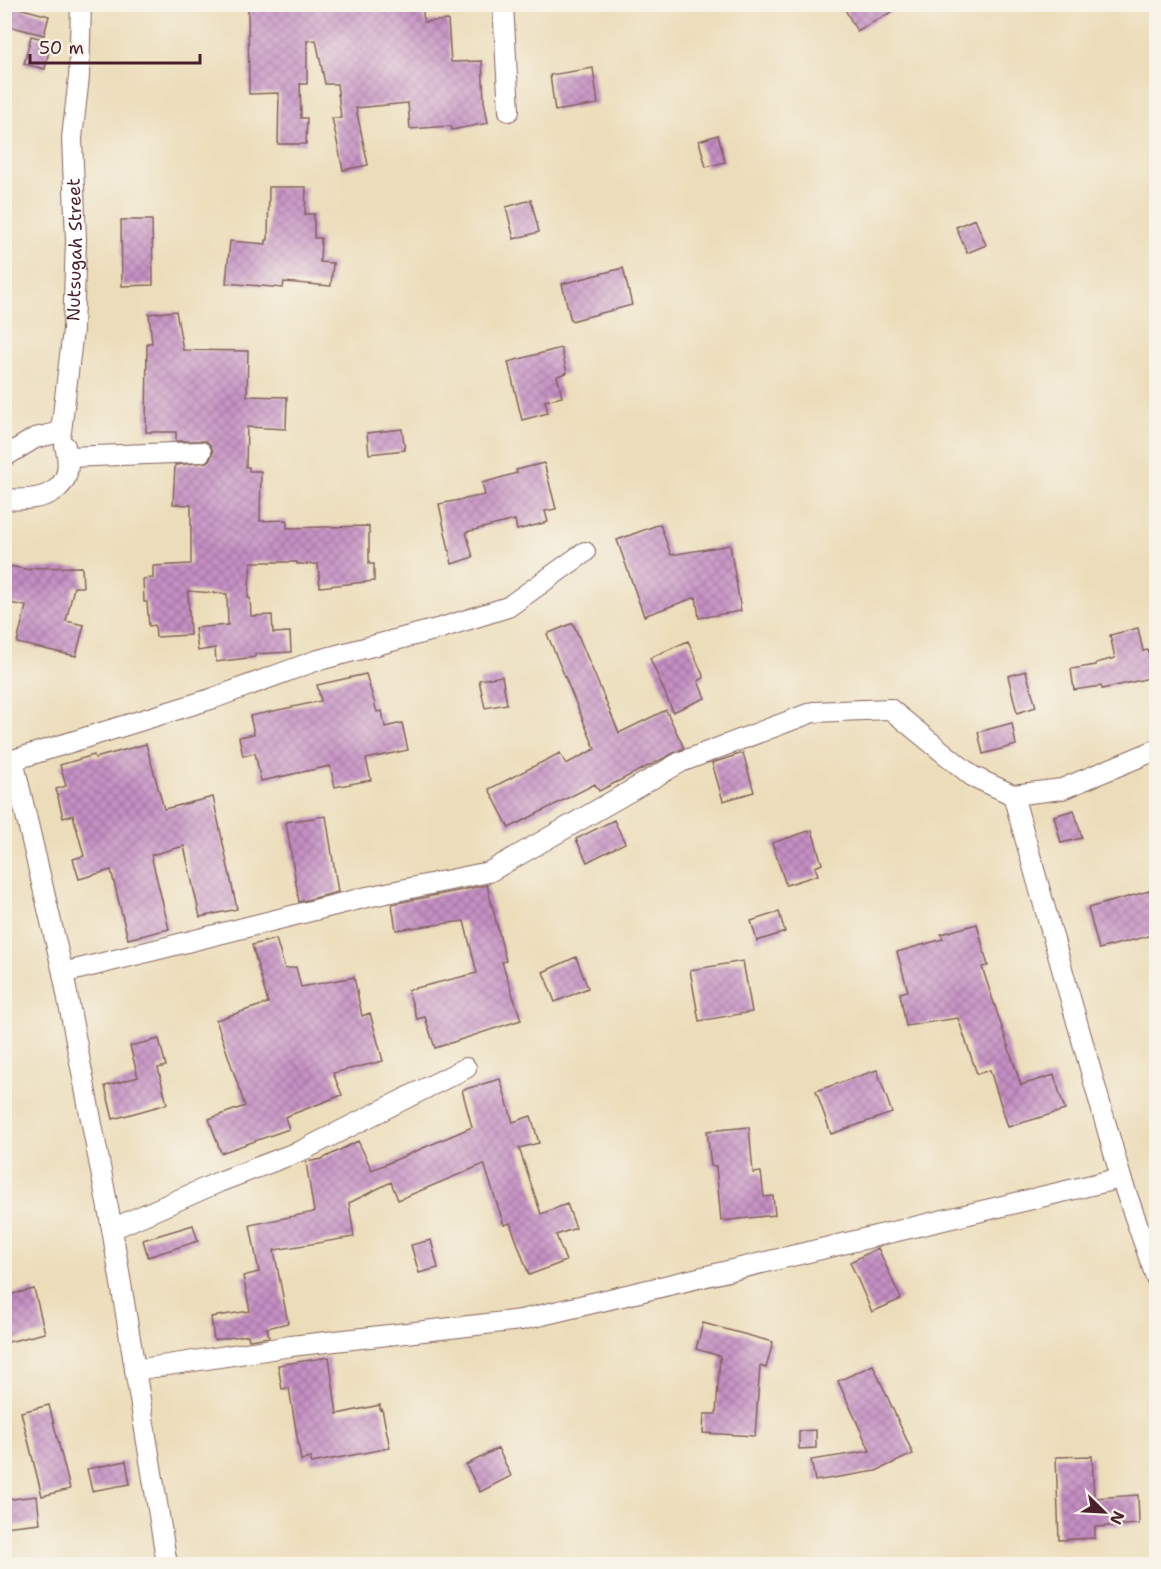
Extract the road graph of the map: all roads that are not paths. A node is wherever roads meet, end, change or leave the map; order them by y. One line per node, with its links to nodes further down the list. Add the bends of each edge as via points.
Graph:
1 (81, 4): 4 (street, Nutsugah Street, via 72,138 76,240 73,330)
2 (503, 4): 3 (street)
3 (509, 111)
4 (61, 432): 6 (street, via 35,438); 7 (street)
5 (201, 452): 7 (street)
6 (4, 457)
7 (68, 457): 8 (street, via 69,470 61,486 52,493)
8 (4, 499)
9 (585, 552): 11 (street, via 508,607 315,661 214,698)
10 (1156, 750): 12 (street, via 1062,789)
11 (9, 758): 13 (street)
12 (1013, 795): 13 (street, via 972,776 890,709 813,712 681,762 489,872 367,897); 15 (street)
13 (63, 973): 16 (street)
14 (466, 1068): 16 (street, via 303,1150)
15 (1121, 1178): 17 (street); 18 (street, via 521,1320 291,1346)
16 (112, 1229): 18 (street)
17 (1156, 1276)
18 (135, 1370): 19 (street)
19 (167, 1564)

